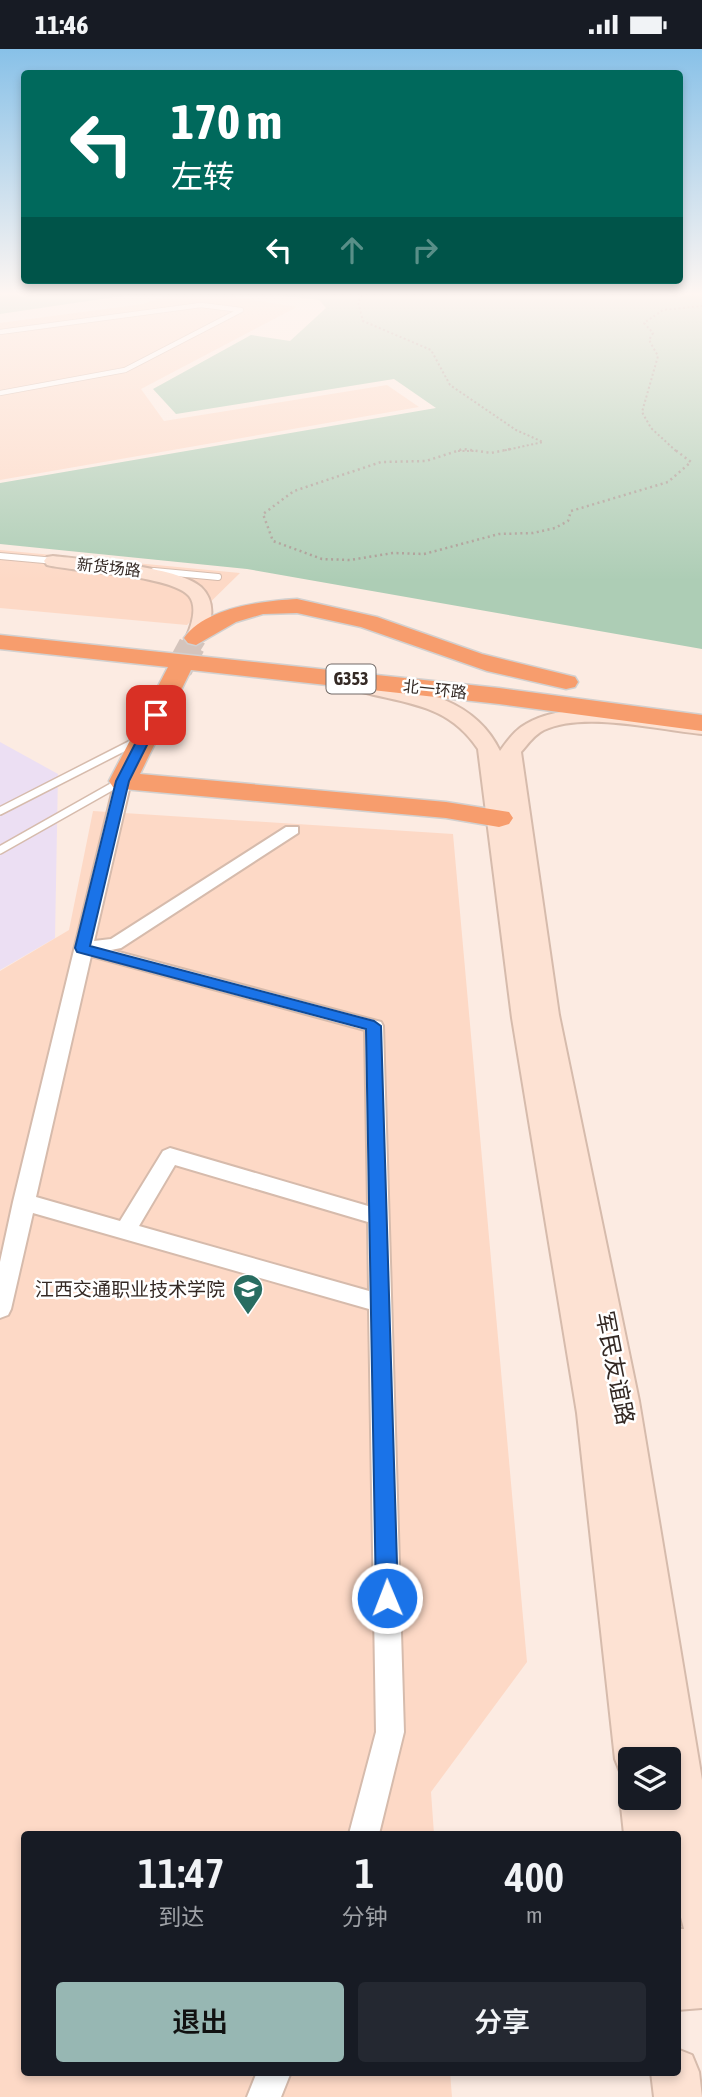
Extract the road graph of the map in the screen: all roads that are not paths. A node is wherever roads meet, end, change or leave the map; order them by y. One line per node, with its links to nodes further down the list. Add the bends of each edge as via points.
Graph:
1 (0, 556): 2 (lane, 新货场路)
2 (53, 561): 3 (lane, 新货场路); 5 (street, via 161,578 191,588 197,593 204,619)
3 (218, 577)
4 (0, 624): 9 (highway, 北一环路 / G353)
5 (196, 638): 9 (highway, via 223,618 244,611 272,607 332,610 366,618 472,659)
6 (0, 642): 7 (highway, 北一环路 / G353)
7 (230, 666): 11 (highway, 北一环路 / G353); 16 (street, via 405,693 462,715 477,728 489,749)
8 (179, 669): 13 (highway)
9 (566, 682): 10 (highway, 北一环路 / G353)
10 (702, 701)
11 (702, 723)
12 (702, 729): 16 (street, via 594,718 539,725 522,736 510,752)
13 (145, 737): 14 (highway); 15 (lane)
14 (122, 781): 16 (highway, via 446,810); 18 (lane); 19 (street)
15 (0, 811)
16 (510, 820): 25 (street, 军民友谊路, via 525,1018 594,1413); 29 (street, 军民友谊路, via 622,1401)
17 (292, 830): 19 (street, via 115,944)
18 (0, 850)
19 (82, 948): 20 (street); 21 (street, via 374,1026)
20 (24, 1202): 22 (street); 24 (street)
21 (378, 1217): 22 (street, via 170,1156); 23 (street)
22 (125, 1231): 23 (street)
23 (380, 1303): 27 (street, via 390,1732)
24 (0, 1309)
25 (635, 1747)
26 (643, 1810): 28 (street)
27 (365, 1831)
28 (646, 1831)
29 (702, 1917)
30 (702, 1951): 31 (street)
31 (681, 1952)
32 (702, 1985): 33 (street)
33 (681, 1987)
34 (272, 2076): 36 (street)
35 (675, 2076): 37 (street)
36 (264, 2097)
37 (678, 2097)

